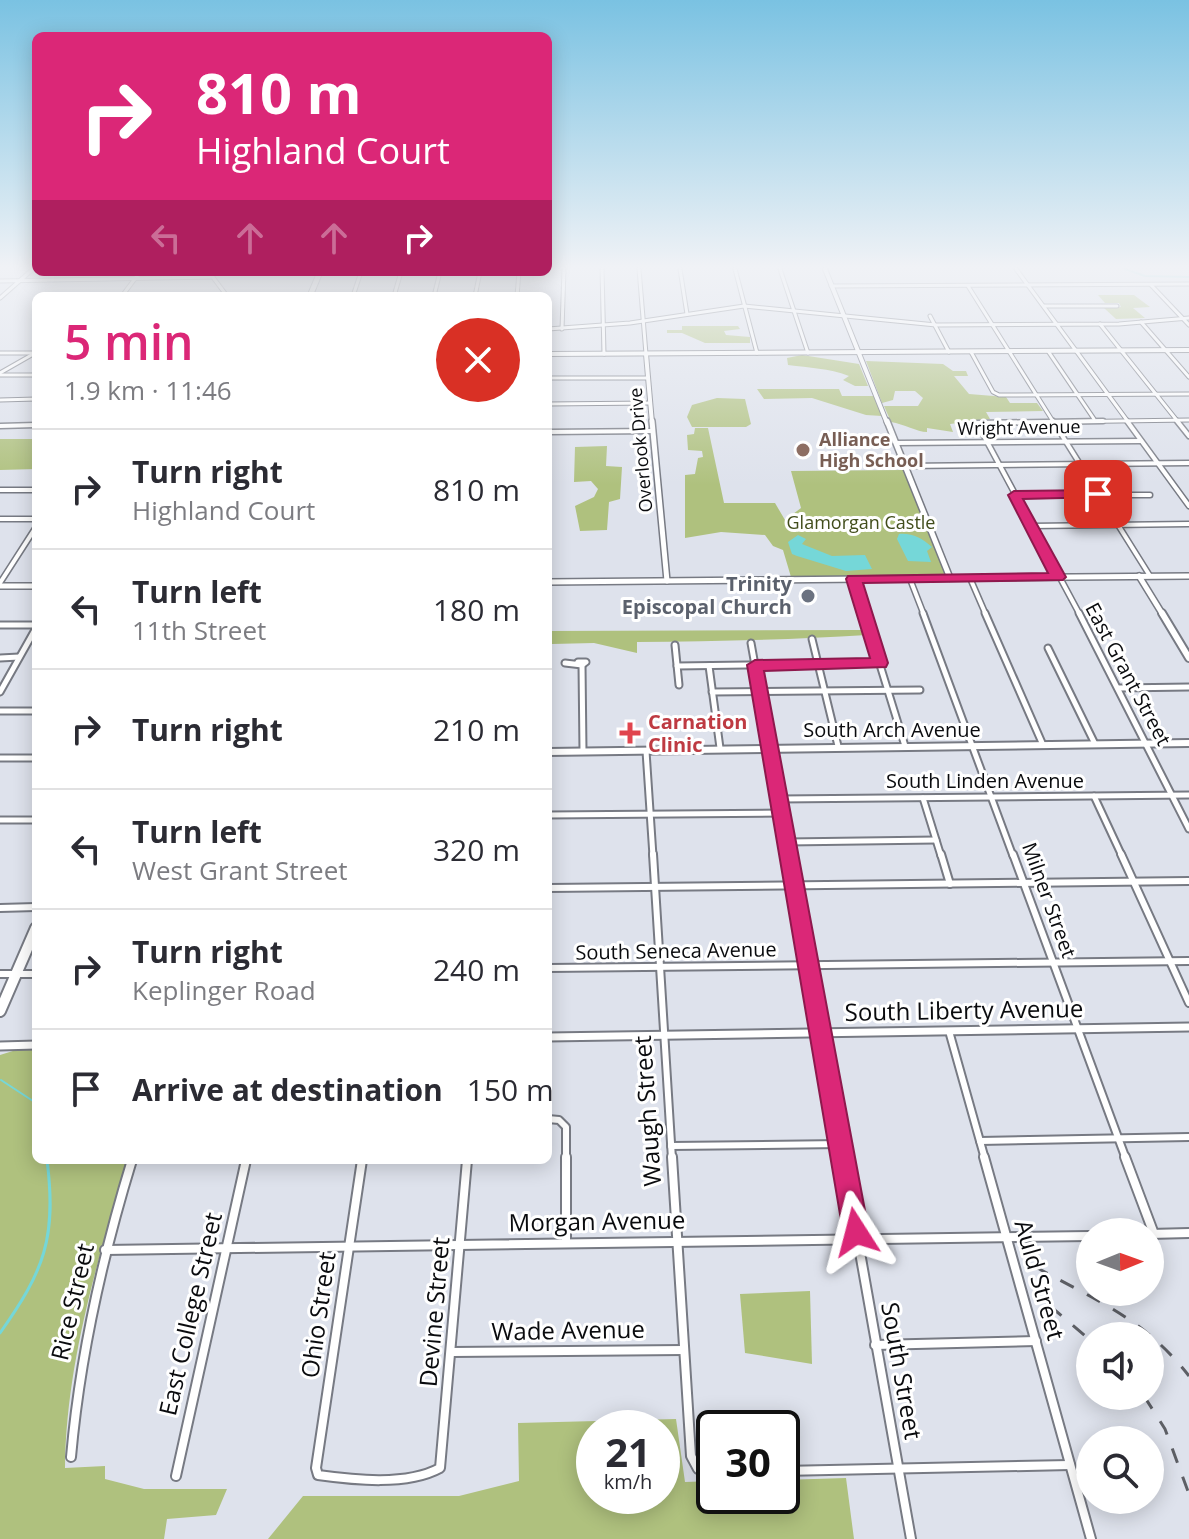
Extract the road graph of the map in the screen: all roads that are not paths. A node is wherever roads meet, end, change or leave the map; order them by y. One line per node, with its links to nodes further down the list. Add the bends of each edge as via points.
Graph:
1 (604, 341): 25 (street)
2 (645, 341): 26 (street, Overlook Drive)
3 (754, 341): 22 (street)
4 (804, 341): 23 (street)
5 (854, 341): 17 (street)
6 (944, 341): 18 (street)
7 (1002, 341): 13 (street)
8 (1068, 341): 15 (street)
9 (1112, 341): 16 (street)
10 (1157, 341): 11 (street)
11 (1165, 350): 12 (street); 16 (street); 32 (street)
12 (1189, 350)
13 (1008, 351): 14 (street); 19 (street); 37 (street)
14 (1048, 351): 15 (street); 38 (street)
15 (1075, 351): 16 (street); 39 (street)
16 (1120, 351): 35 (street)
17 (859, 352): 18 (street); 23 (street); 57 (street)
18 (949, 352): 19 (street)
19 (971, 352): 37 (street, via 997,395)
20 (0, 353): 21 (street)
21 (32, 353)
22 (757, 353): 23 (street); 26 (street)
23 (808, 353)
24 (552, 354): 25 (street)
25 (604, 354): 26 (street)
26 (646, 354): 34 (street, Overlook Drive)
27 (32, 355): 28 (street)
28 (8, 368): 29 (street); 30 (street)
29 (0, 374): 30 (street)
30 (8, 375): 31 (street)
31 (32, 375)
32 (1189, 377)
33 (552, 378): 34 (street)
34 (648, 378): 42 (street, Overlook Drive)
35 (1155, 394): 36 (street); 39 (street); 46 (street)
36 (1189, 394)
37 (1036, 395): 38 (street); 48 (street)
38 (1078, 395): 39 (street); 44 (street)
39 (1108, 395): 45 (street)
40 (32, 399): 41 (street)
41 (0, 400)
42 (650, 403): 43 (street); 51 (street, Overlook Drive)
43 (552, 404)
44 (1095, 420): 45 (street); 48 (street)
45 (1126, 420): 46 (street); 54 (street)
46 (1176, 420): 47 (street); 53 (street)
47 (1189, 420)
48 (1052, 421): 55 (street, East Grant Street, via 977,422); 56 (street)
49 (32, 425): 50 (street)
50 (0, 426)
51 (653, 431): 52 (street); 83 (street, Overlook Drive)
52 (552, 432)
53 (1189, 436)
54 (1142, 441): 56 (street, Wright Avenue); 58 (street)
55 (987, 442): 56 (street, Wright Avenue); 57 (street, Wright Avenue); 61 (street, East Grant Street)
56 (1065, 442): 60 (street)
57 (896, 443): 62 (street)
58 (1158, 463): 59 (street); 60 (street); 68 (street)
59 (1189, 463)
60 (1080, 464): 61 (street); 65 (street)
61 (999, 465): 62 (street); 66 (street, East Grant Street)
62 (905, 466): 79 (street)
63 (0, 490): 64 (street)
64 (32, 490)
65 (1098, 494): 66 (street); 67 (street); 72 (street)
66 (1014, 495): 73 (street, East Grant Street)
67 (1150, 495)
68 (1189, 506)
69 (0, 519): 70 (street)
70 (32, 519)
71 (1189, 524): 72 (street)
72 (1118, 525): 73 (street); 76 (street)
73 (1031, 526): 78 (street, East Grant Street)
74 (32, 533): 85 (street)
75 (1139, 576): 76 (main road); 78 (main road); 96 (street)
76 (1150, 576): 77 (main road)
77 (1189, 576)
78 (1058, 577): 80 (main road); 105 (street, East Grant Street)
79 (950, 578): 80 (main road); 82 (main road)
80 (970, 578): 118 (street)
81 (854, 579): 82 (main road); 83 (main road); 98 (street)
82 (910, 579): 117 (street, Milner Street)
83 (667, 581): 84 (main road)
84 (552, 582)
85 (0, 585): 86 (main road)
86 (32, 586)
87 (0, 625): 88 (street)
88 (32, 626)
89 (32, 634): 94 (street)
90 (812, 639): 99 (street)
91 (751, 643): 100 (street, South Street)
92 (675, 645): 101 (street)
93 (1048, 648): 116 (street)
94 (20, 657): 95 (street); 109 (street)
95 (0, 658)
96 (1189, 658)
97 (565, 663): 123 (street, via 580,664)
98 (880, 663): 99 (street); 106 (street)
99 (818, 664): 100 (street); 108 (street)
100 (755, 665): 102 (street); 111 (street, South Street)
101 (677, 666): 102 (street); 103 (street)
102 (709, 666): 110 (street)
103 (679, 685)
104 (1189, 687): 105 (street)
105 (1119, 688): 114 (street, East Grant Street)
106 (888, 690): 107 (street); 108 (street); 120 (street)
107 (920, 690)
108 (824, 691): 111 (street); 119 (street)
109 (0, 692)
110 (712, 692): 111 (street); 122 (street)
111 (760, 692): 121 (street, South Street)
112 (0, 711): 113 (street)
113 (32, 711)
114 (1147, 743): 115 (street, South Arch Avenue); 116 (street, South Arch Avenue); 128 (street, East Grant Street)
115 (1189, 743)
116 (1095, 744): 118 (street, South Arch Avenue)
117 (972, 745): 118 (street, South Arch Avenue); 120 (street, South Arch Avenue); 131 (street, Milner Street)
118 (1043, 745)
119 (838, 746): 120 (street, South Arch Avenue); 121 (street, South Arch Avenue)
120 (905, 746)
121 (771, 747): 122 (street, South Arch Avenue); 133 (street, South Street)
122 (720, 748): 124 (street, South Arch Avenue)
123 (583, 751): 124 (street, South Arch Avenue); 125 (street, South Arch Avenue)
124 (646, 751): 135 (street, Waugh Street)
125 (552, 752)
126 (0, 758): 127 (street)
127 (32, 758)
128 (1172, 795): 129 (street, South Linden Avenue); 130 (street, South Linden Avenue); 139 (street, East Grant Street)
129 (1189, 795)
130 (1094, 796): 131 (street, South Linden Avenue); 143 (street)
131 (992, 797): 132 (street, South Linden Avenue); 144 (street, Milner Street)
132 (923, 798): 133 (street, South Linden Avenue); 140 (street)
133 (780, 799): 134 (street, South Street)
134 (782, 813): 135 (street); 141 (street, South Street)
135 (650, 814): 136 (street); 146 (street, Waugh Street)
136 (552, 815)
137 (0, 820): 138 (street)
138 (32, 820)
139 (1189, 829)
140 (936, 840): 141 (street); 145 (street)
141 (787, 842): 147 (street, South Street)
142 (1189, 881): 143 (street)
143 (1133, 882): 144 (street); 152 (street)
144 (1025, 883): 145 (street); 154 (street, Milner Street)
145 (950, 884): 147 (street)
146 (654, 886): 147 (street); 148 (street); 156 (street, Waugh Street)
147 (795, 886): 155 (street, South Street)
148 (552, 888)
149 (32, 907): 150 (street)
150 (0, 908)
151 (32, 937): 159 (highway)
152 (1170, 961): 153 (street, South Seneca Avenue); 154 (street, South Seneca Avenue); 161 (street)
153 (1189, 961)
154 (1055, 963): 155 (street, South Seneca Avenue); 164 (street, Milner Street)
155 (809, 965): 156 (street, South Seneca Avenue); 166 (street, South Street)
156 (659, 967): 157 (street, South Seneca Avenue); 167 (street, Waugh Street)
157 (552, 968)
158 (0, 974): 159 (street)
159 (16, 974): 160 (street); 162 (highway)
160 (32, 974)
161 (1189, 1003)
162 (0, 1011)
163 (1189, 1027): 164 (street, South Liberty Avenue)
164 (1079, 1029): 165 (street, South Liberty Avenue); 173 (street, Milner Street)
165 (949, 1031): 166 (street, South Liberty Avenue); 174 (street, Auld Street)
166 (822, 1034): 167 (street, South Liberty Avenue); 175 (street, South Street)
167 (663, 1036): 168 (street, South Liberty Avenue); 176 (street, Waugh Street)
168 (552, 1037)
169 (32, 1045): 170 (street)
170 (0, 1046)
171 (552, 1119): 187 (street, via 566,1127)
172 (1189, 1137): 173 (street)
173 (1120, 1138): 174 (street); 181 (street, Milner Street)
174 (980, 1141): 184 (street, Auld Street)
175 (842, 1144): 176 (street); 186 (street, South Street)
176 (671, 1146): 188 (street, Waugh Street)
177 (131, 1164): 192 (street, Rice Street)
178 (245, 1164): 191 (street, East College Street)
179 (361, 1164): 190 (street, Ohio Street)
180 (467, 1164): 189 (street, Devine Street)
181 (1147, 1218)
182 (1189, 1233): 183 (street)
183 (1164, 1234)
184 (1006, 1236): 185 (street, Morgan Avenue); 186 (street, Morgan Avenue); 193 (street, Auld Street)
185 (1076, 1236)
186 (857, 1238): 188 (street, Morgan Avenue); 194 (street, South Street)
187 (566, 1242): 188 (street, Morgan Avenue); 189 (street, Morgan Avenue)
188 (677, 1242): 195 (street, Waugh Street)
189 (461, 1244): 190 (street, Morgan Avenue); 196 (street, Devine Street)
190 (349, 1247): 191 (street, Morgan Avenue); 200 (street, Ohio Street, via 318,1475 413,1476)
191 (227, 1248): 192 (street, Morgan Avenue); 203 (street, East College Street)
192 (105, 1250): 197 (street, Rice Street, via 81,1349)
193 (1036, 1341): 194 (street); 198 (street, Auld Street)
194 (875, 1345): 201 (street, South Street)
195 (684, 1350): 196 (street, Wade Avenue); 199 (street, Waugh Street)
196 (452, 1352): 200 (street, Devine Street)
197 (71, 1457)
198 (1070, 1465): 201 (street); 205 (street, Auld Street)
199 (696, 1467)
200 (440, 1468)
201 (898, 1468): 202 (street); 204 (street, South Street)
202 (800, 1471)
203 (176, 1476)
204 (911, 1539)
205 (1091, 1539)

